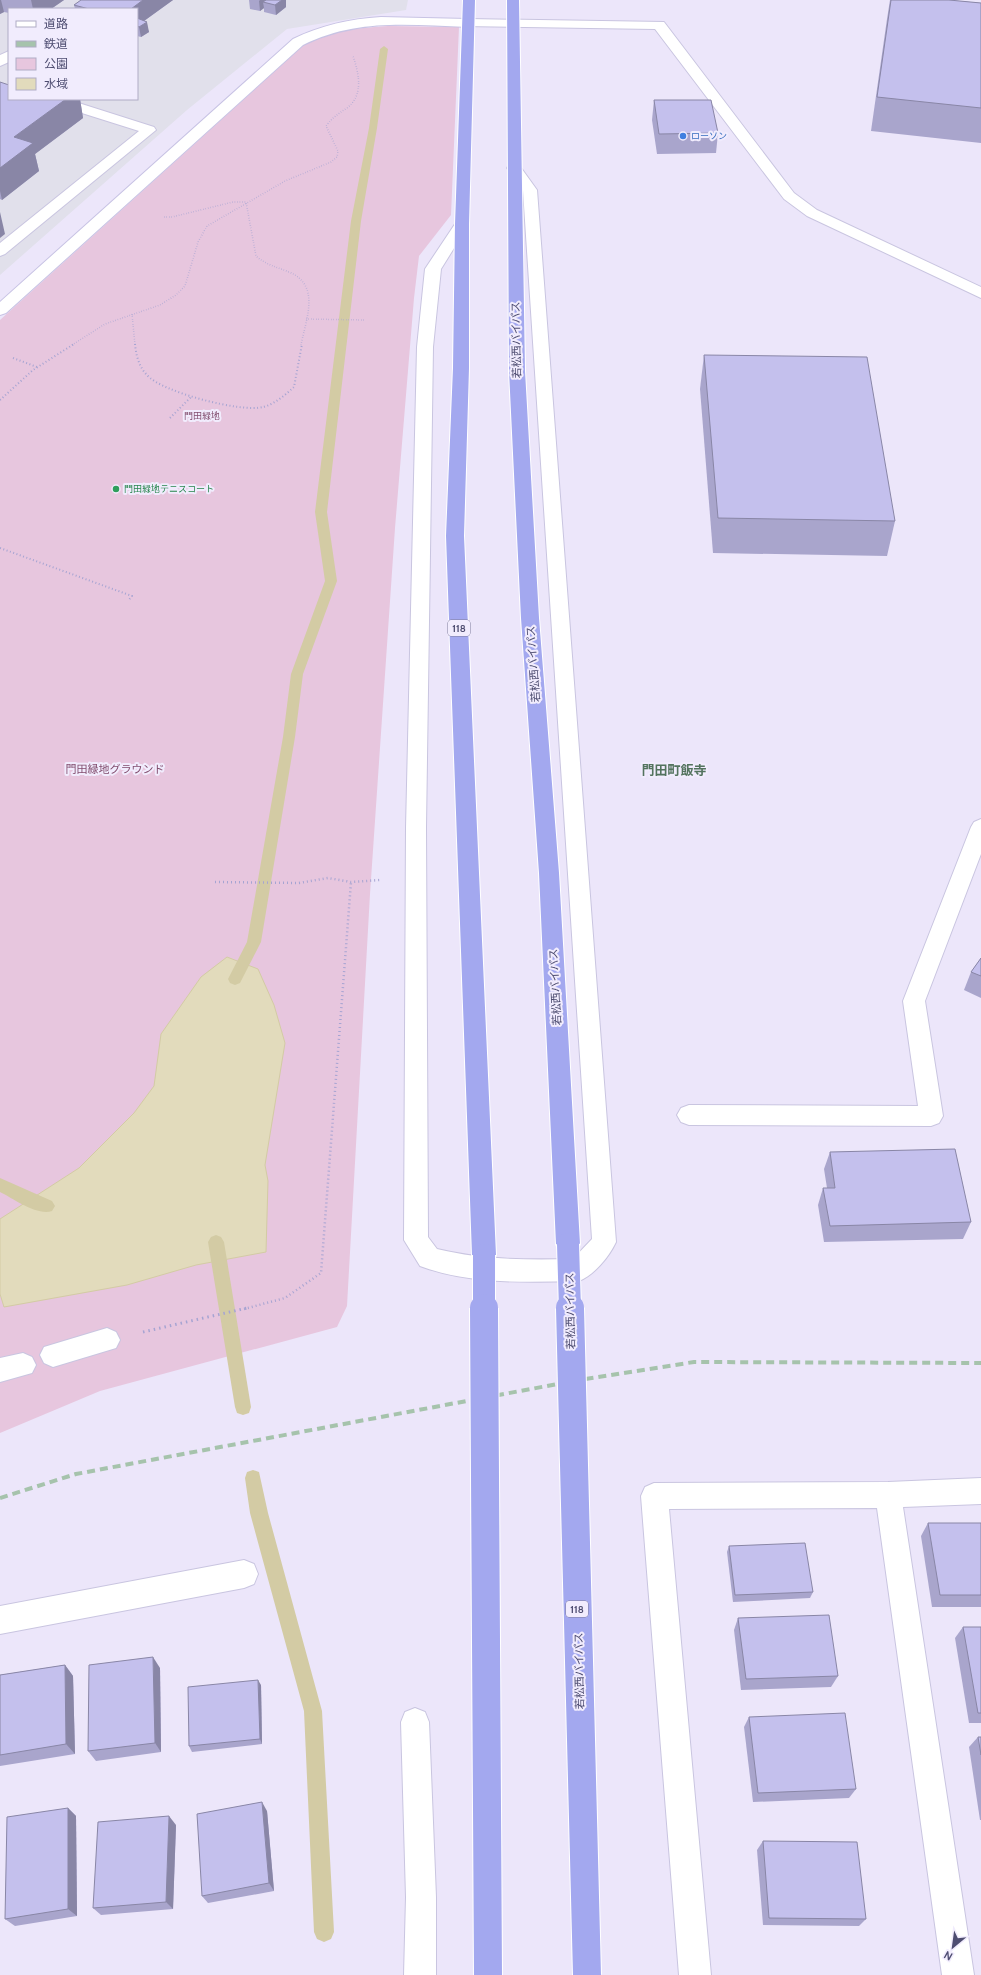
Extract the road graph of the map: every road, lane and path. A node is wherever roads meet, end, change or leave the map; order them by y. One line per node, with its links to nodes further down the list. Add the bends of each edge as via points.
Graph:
1 (469, 0): 3 (highway, 118)
2 (513, 0): 4 (highway, 若松西バイパス / 118)
3 (468, 23): 4 (street); 5 (street, via 394,22); 12 (highway, 118)
4 (512, 24): 9 (highway, 若松西バイパス / 118); 14 (street, via 659,25 789,196 812,214)
5 (341, 26): 10 (path, via 356,64 359,90 354,101 332,116 326,126 338,151 337,157); 15 (street, via 311,34 298,42)
6 (8, 56): 7 (street)
7 (0, 62)
8 (55, 100): 13 (street, via 149,130)
9 (514, 168): 12 (street, via 530,190 604,1242 579,1270 518,1271 466,1267 429,1258 416,1240 416,828 425,347 433,270); 41 (highway, 若松西バイパス / 118, bridge, via 517,371 530,618 549,873 568,1244)
10 (246, 202): 11 (path, via 233,202); 16 (path, via 207,226 198,242 185,286 176,295); 17 (path, via 256,256 262,263 293,274 306,284 310,296)
11 (164, 217)
12 (462, 224): 40 (highway, 118, bridge, via 461,368 455,536 484,1255)
13 (0, 251)
14 (981, 293)
15 (0, 310)
16 (132, 314): 20 (path, via 105,324); 21 (path, via 137,358 147,377)
17 (306, 319): 18 (path); 21 (path, via 294,387 285,396 257,408 231,407)
18 (364, 320)
19 (13, 358): 20 (path)
20 (38, 367): 22 (path)
21 (192, 396): 23 (path)
22 (0, 400)
23 (170, 418)
24 (0, 548): 25 (path, via 132,596)
25 (128, 601)
26 (981, 827): 30 (street, via 914,1001 931,1116)
27 (382, 880): 29 (path)
28 (215, 882): 29 (path, via 299,883 328,878)
29 (351, 882): 31 (path, via 321,1273 284,1298 215,1317)
30 (690, 1115)
31 (138, 1333)
32 (107, 1340): 33 (street)
33 (53, 1355)
34 (981, 1491): 35 (street)
35 (888, 1495): 42 (street, via 654,1496); 43 (street)
36 (244, 1574): 37 (street)
37 (0, 1620)
38 (415, 1722): 39 (street, via 421,1897)
39 (420, 1975)
40 (488, 1975)
41 (586, 1975)
42 (695, 1975)
43 (958, 1975)

